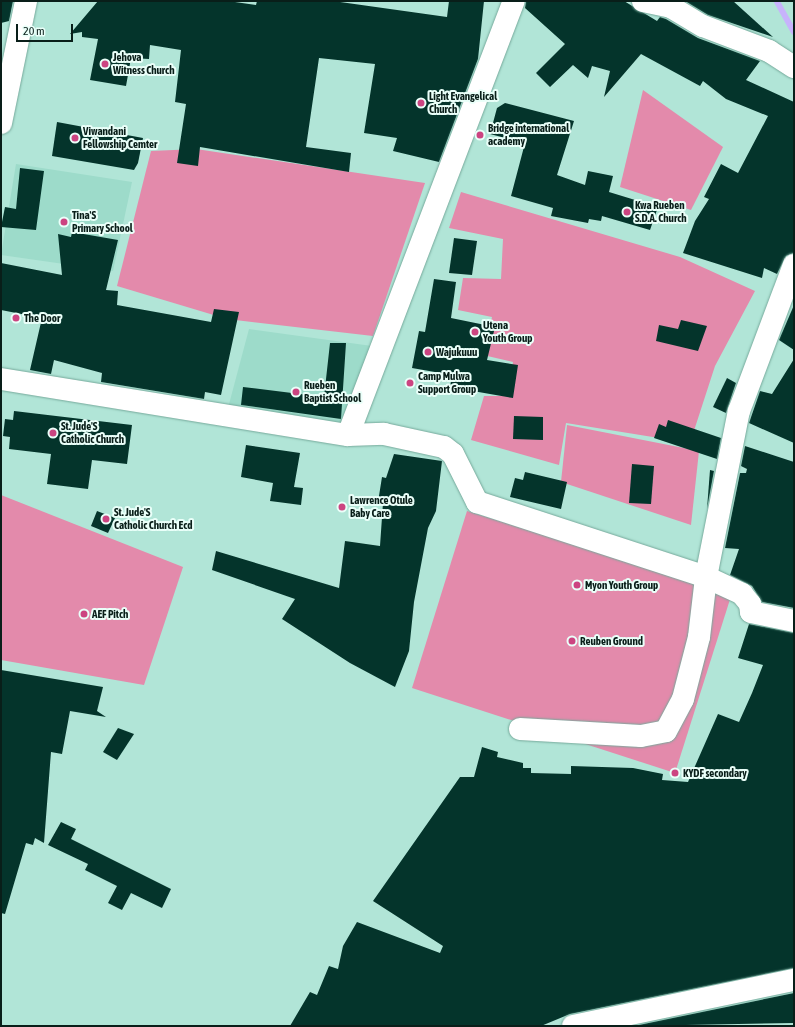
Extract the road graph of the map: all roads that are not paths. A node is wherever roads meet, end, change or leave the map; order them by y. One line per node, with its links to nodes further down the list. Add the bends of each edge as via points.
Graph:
1 (26, 1): 5 (street)
2 (514, 1): 8 (street)
3 (642, 1): 4 (street, via 671,7 703,26 769,51)
4 (794, 67)
5 (1, 123)
6 (794, 265): 9 (street, via 739,411)
7 (1, 379): 8 (street)
8 (348, 435): 9 (street, via 384,434 444,447 453,454 477,502)
9 (706, 578): 10 (street, via 742,594 750,604 750,612); 11 (street, via 699,637 683,699 666,730 641,736)
10 (794, 621)
11 (520, 729)
12 (794, 980): 13 (street)
13 (573, 1026)

